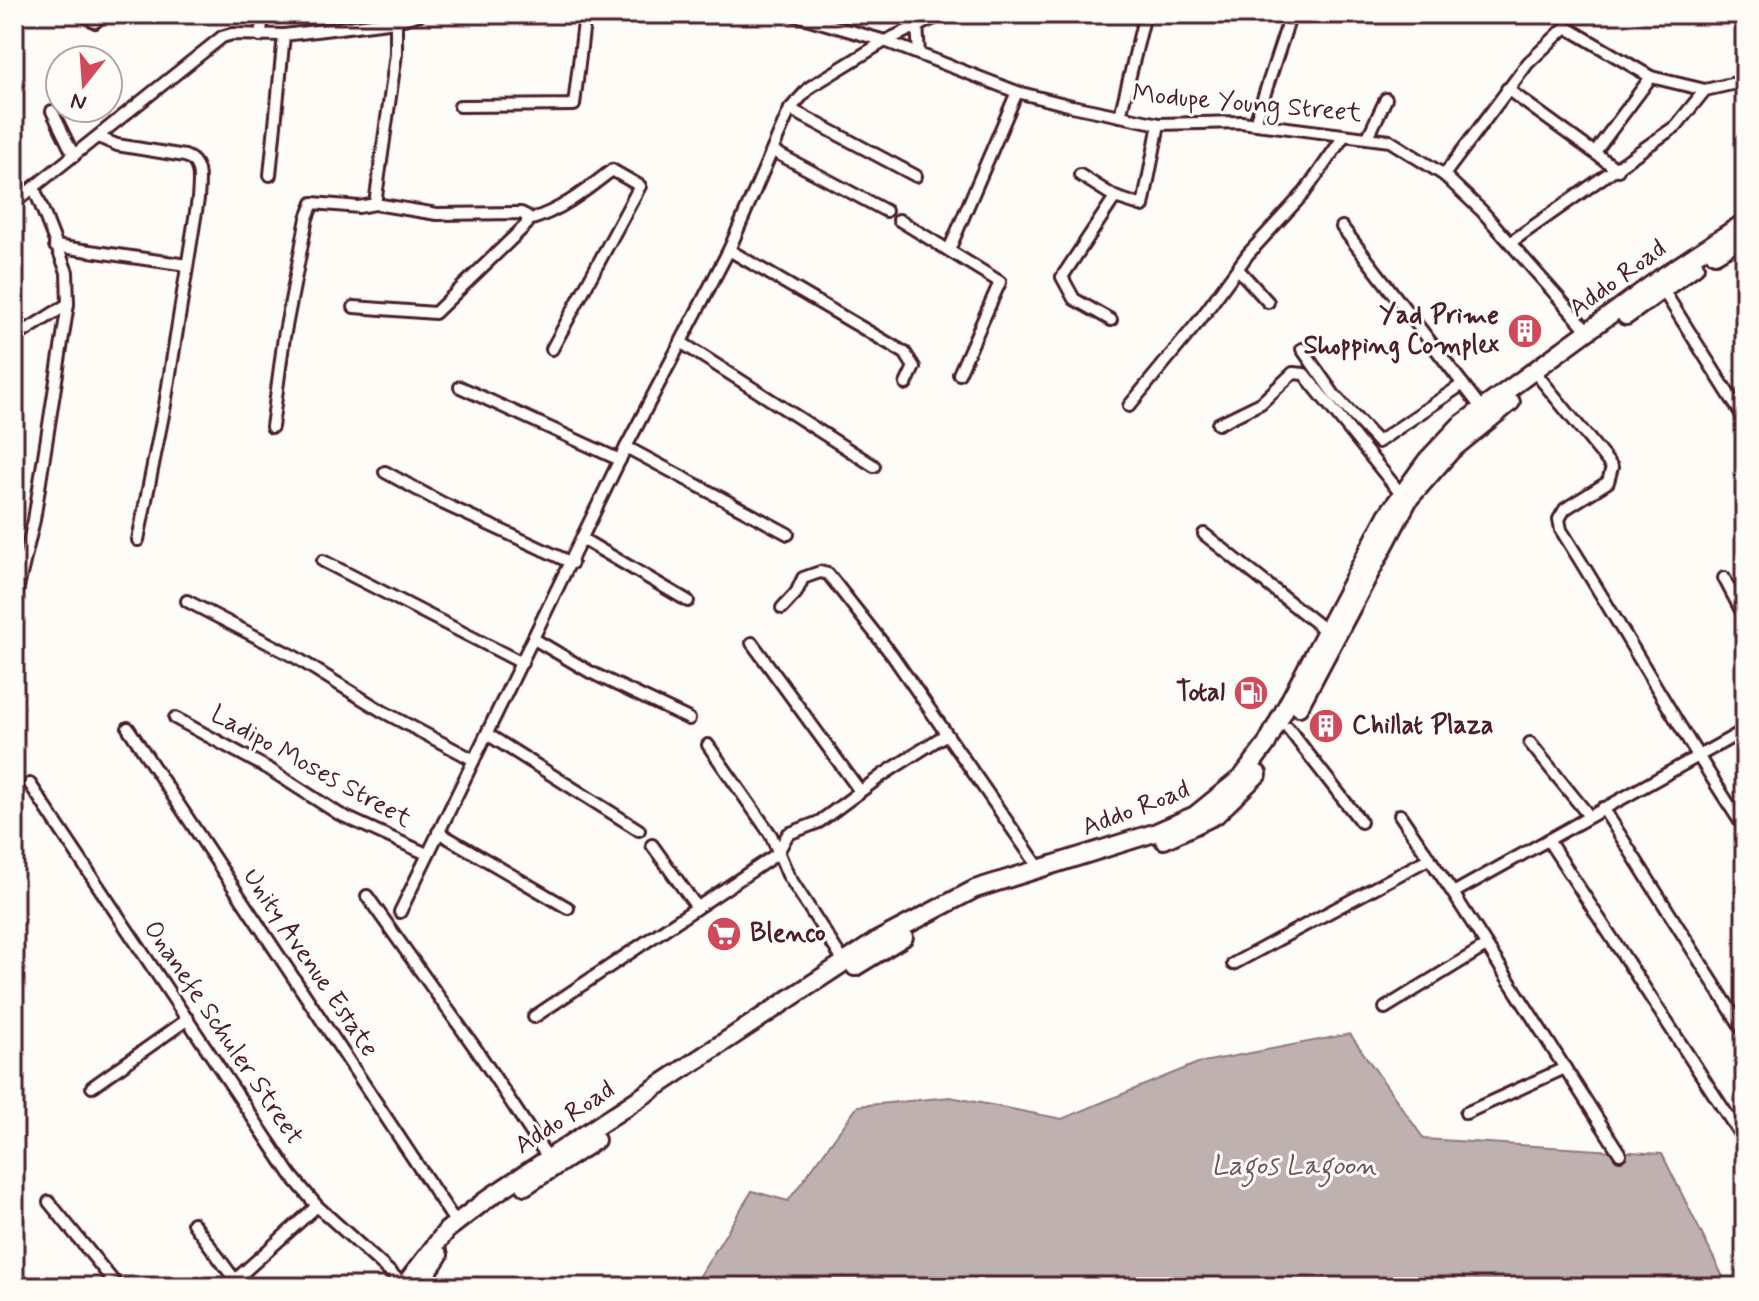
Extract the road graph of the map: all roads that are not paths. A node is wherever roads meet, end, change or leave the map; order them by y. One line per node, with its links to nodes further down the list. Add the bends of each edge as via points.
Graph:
1 (82, 14): 2 (street, via 95,22)
2 (103, 14)
3 (421, 14): 11 (street)
4 (585, 14): 23 (street, via 572,106)
5 (792, 14): 15 (street, Modupe Young Street)
6 (943, 14): 12 (street)
7 (1145, 14): 25 (street)
8 (1291, 14): 26 (street)
9 (259, 15): 14 (street)
10 (377, 18): 11 (street); 13 (street)
11 (396, 21): 43 (street)
12 (917, 25): 15 (street); 16 (street)
13 (284, 35): 14 (street); 36 (street)
14 (260, 36): 30 (street, via 222,37)
15 (885, 41): 16 (street, Modupe Young Street); 24 (street, via 810,87)
16 (919, 54): 21 (street, Modupe Young Street)
17 (1651, 77): 19 (street, via 1566,27); 20 (street); 33 (street)
18 (1745, 81): 20 (street)
19 (1507, 89): 33 (street); 38 (street)
20 (1705, 90): 35 (street, via 1676,126)
21 (1017, 92): 25 (street, Modupe Young Street); 53 (street)
22 (1386, 99): 31 (street)
23 (460, 106)
24 (790, 109): 32 (street); 39 (street)
25 (1120, 116): 28 (street, Modupe Young Street)
26 (1255, 123): 28 (street, Modupe Young Street); 29 (street, Modupe Young Street)
27 (58, 124): 34 (street)
28 (1159, 124): 41 (street, via 1145,203 1139,207)
29 (1344, 136): 31 (street, Modupe Young Street); 55 (street, via 1305,192)
30 (98, 137): 34 (street); 54 (street, via 195,162 199,180)
31 (1368, 137): 38 (street, Modupe Young Street, via 1403,148)
32 (773, 151): 44 (street); 52 (street)
33 (1595, 152): 35 (street)
34 (74, 156): 40 (street)
35 (1618, 170): 50 (street)
36 (270, 175)
37 (1080, 175): 41 (street)
38 (1444, 175): 50 (street, Modupe Young Street)
39 (916, 176)
40 (34, 188): 42 (street); 51 (street)
41 (1115, 197): 60 (street, via 1062,277 1074,299)
42 (14, 203)
43 (375, 204): 45 (street, via 437,214 521,213); 75 (street, via 320,201 311,206)
44 (886, 211)
45 (529, 220): 59 (street, via 435,313); 64 (street, via 585,193 612,170 640,186)
46 (899, 220): 53 (street)
47 (1745, 222): 61 (main road, Addo Road)
48 (1342, 227): 69 (street)
49 (1745, 236): 56 (main road, Addo Road)
50 (1511, 242): 61 (street, Modupe Young Street)
51 (55, 246): 54 (street); 58 (street, via 67,272)
52 (729, 250): 63 (street); 68 (street, via 905,353 914,367)
53 (949, 250): 66 (street, via 1000,282)
54 (187, 265): 83 (street)
55 (1238, 269): 57 (street); 71 (street)
56 (1663, 290): 67 (main road, Addo Road); 73 (street)
57 (1268, 302)
58 (68, 304): 62 (street); 90 (street, via 34,520)
59 (354, 307)
60 (1111, 320)
61 (1588, 331): 67 (main road, Addo Road)
62 (14, 338)
63 (682, 343): 76 (street); 78 (street)
64 (552, 349)
65 (1302, 349): 69 (street, via 1335,396 1378,442)
66 (959, 374)
67 (1538, 376): 72 (main road, Addo Road); 100 (main road, Addo Road, via 1471,433 1409,499); 106 (street, via 1612,467 1608,482 1565,509 1559,519 1561,530)
68 (906, 384)
69 (1463, 384): 72 (street)
70 (460, 387): 77 (street)
71 (1129, 406)
72 (1482, 409): 80 (main road, Addo Road, via 1445,440)
73 (1745, 420)
74 (1218, 424): 80 (street, via 1261,403 1293,373 1304,374)
75 (272, 427)
76 (626, 447): 77 (street); 81 (street)
77 (620, 460): 84 (street)
78 (874, 466)
79 (385, 472): 86 (street)
80 (1401, 494): 93 (main road, Addo Road)
81 (788, 534)
82 (1204, 534): 93 (street)
83 (138, 540)
84 (584, 540): 86 (street); 89 (street)
85 (323, 561): 96 (street)
86 (572, 563): 94 (street)
87 (1724, 578): 92 (street)
88 (187, 601): 107 (street)
89 (688, 601)
90 (14, 604)
91 (782, 608): 103 (street, via 803,578 828,574 892,655)
92 (1745, 618)
93 (1326, 631): 122 (main road, Addo Road, via 1266,745 1222,795 1179,823)
94 (534, 639): 96 (street); 98 (street)
95 (752, 643): 109 (street)
96 (522, 663): 102 (street)
97 (175, 718): 119 (street, Ladipo Moses Street, via 339,814)
98 (689, 719)
99 (128, 728): 144 (street, Unity Avenue Estate)
100 (1288, 728): 113 (street); 145 (main road, Addo Road, via 1253,781 1216,815 1178,835 1006,889 931,921 502,1201 445,1247)
101 (1745, 730): 106 (street)
102 (487, 734): 107 (street); 115 (street)
103 (945, 735): 109 (street); 122 (street)
104 (1530, 743): 112 (street)
105 (708, 745): 120 (street, via 771,835)
106 (1697, 758): 110 (street); 114 (street)
107 (474, 760): 116 (street)
108 (30, 784): 133 (street, Onanefe Schuler Street)
109 (860, 791): 120 (street, via 810,827 788,834)
110 (1603, 808): 112 (street); 134 (street)
111 (1400, 815): 121 (street)
112 (1589, 816): 117 (street)
113 (1361, 822)
114 (1745, 829)
115 (639, 830)
116 (438, 832): 119 (street); 126 (street)
117 (1548, 840): 123 (street); 138 (street)
118 (652, 845): 125 (street)
119 (427, 854): 127 (street)
120 (777, 854): 125 (street); 129 (street)
121 (1430, 858): 123 (street); 130 (street)
122 (1040, 869): 129 (main road, Addo Road, via 946,902)
123 (1453, 893): 128 (street)
124 (367, 896): 140 (street)
125 (696, 906): 132 (street)
126 (568, 908)
127 (400, 912)
128 (1486, 946): 131 (street); 135 (street)
129 (844, 962): 140 (main road, Addo Road)
130 (1233, 964)
131 (1385, 1008)
132 (534, 1017)
133 (188, 1019): 136 (street); 142 (street, Onanefe Schuler Street)
134 (1745, 1033)
135 (1565, 1068): 137 (street); 139 (street)
136 (92, 1087)
137 (1466, 1113)
138 (1745, 1142)
139 (1620, 1154)
140 (548, 1158): 144 (main road, Addo Road)
141 (49, 1202): 146 (street)
142 (317, 1206): 143 (street, via 235,1280); 145 (street, Onanefe Schuler Street)
143 (193, 1223)
144 (456, 1223): 145 (main road, Addo Road)
145 (408, 1286)
146 (118, 1287)

